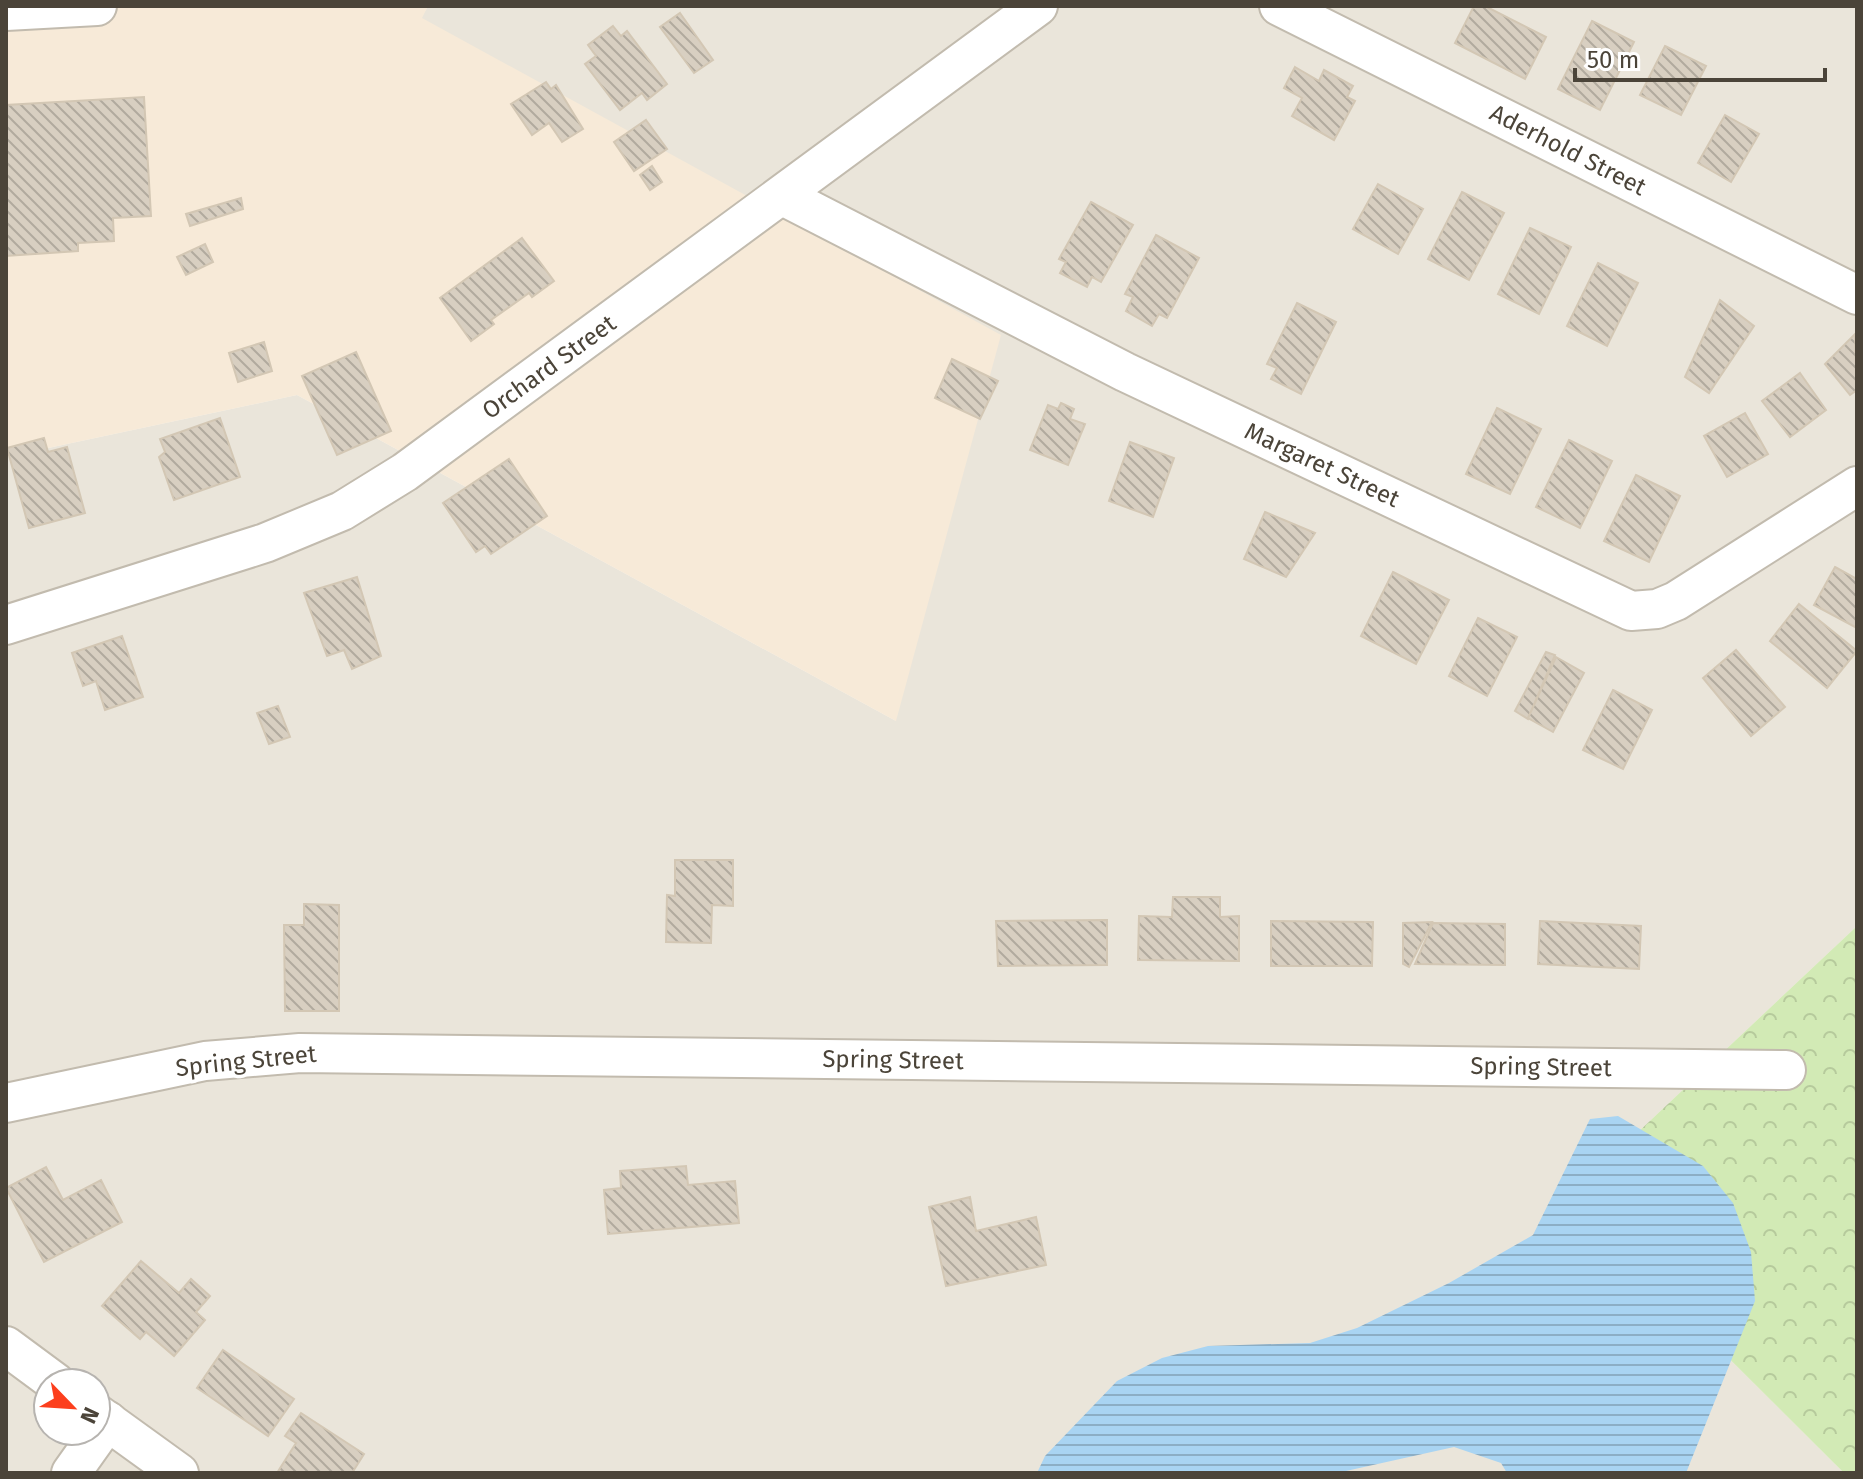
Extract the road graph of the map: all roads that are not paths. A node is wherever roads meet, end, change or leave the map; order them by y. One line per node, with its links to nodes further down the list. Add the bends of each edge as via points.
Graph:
1 (97, 6): 4 (street)
2 (1038, 6): 5 (street, Orchard Street)
3 (1279, 6): 6 (street, Aderhold Street)
4 (6, 11)
5 (783, 196): 7 (street, Margaret Street, via 1125,372 1631,611 1676,601); 8 (street, Orchard Street, via 405,472 342,511 265,543)
6 (1857, 295)
7 (1857, 486)
8 (6, 625)
9 (1786, 1070): 10 (street, Spring Street, via 300,1053 205,1061)
10 (6, 1103)
11 (6, 1346): 12 (street)
12 (34, 1367)
13 (112, 1424): 16 (street)
14 (85, 1447): 15 (street)
15 (71, 1473)
16 (179, 1473)

